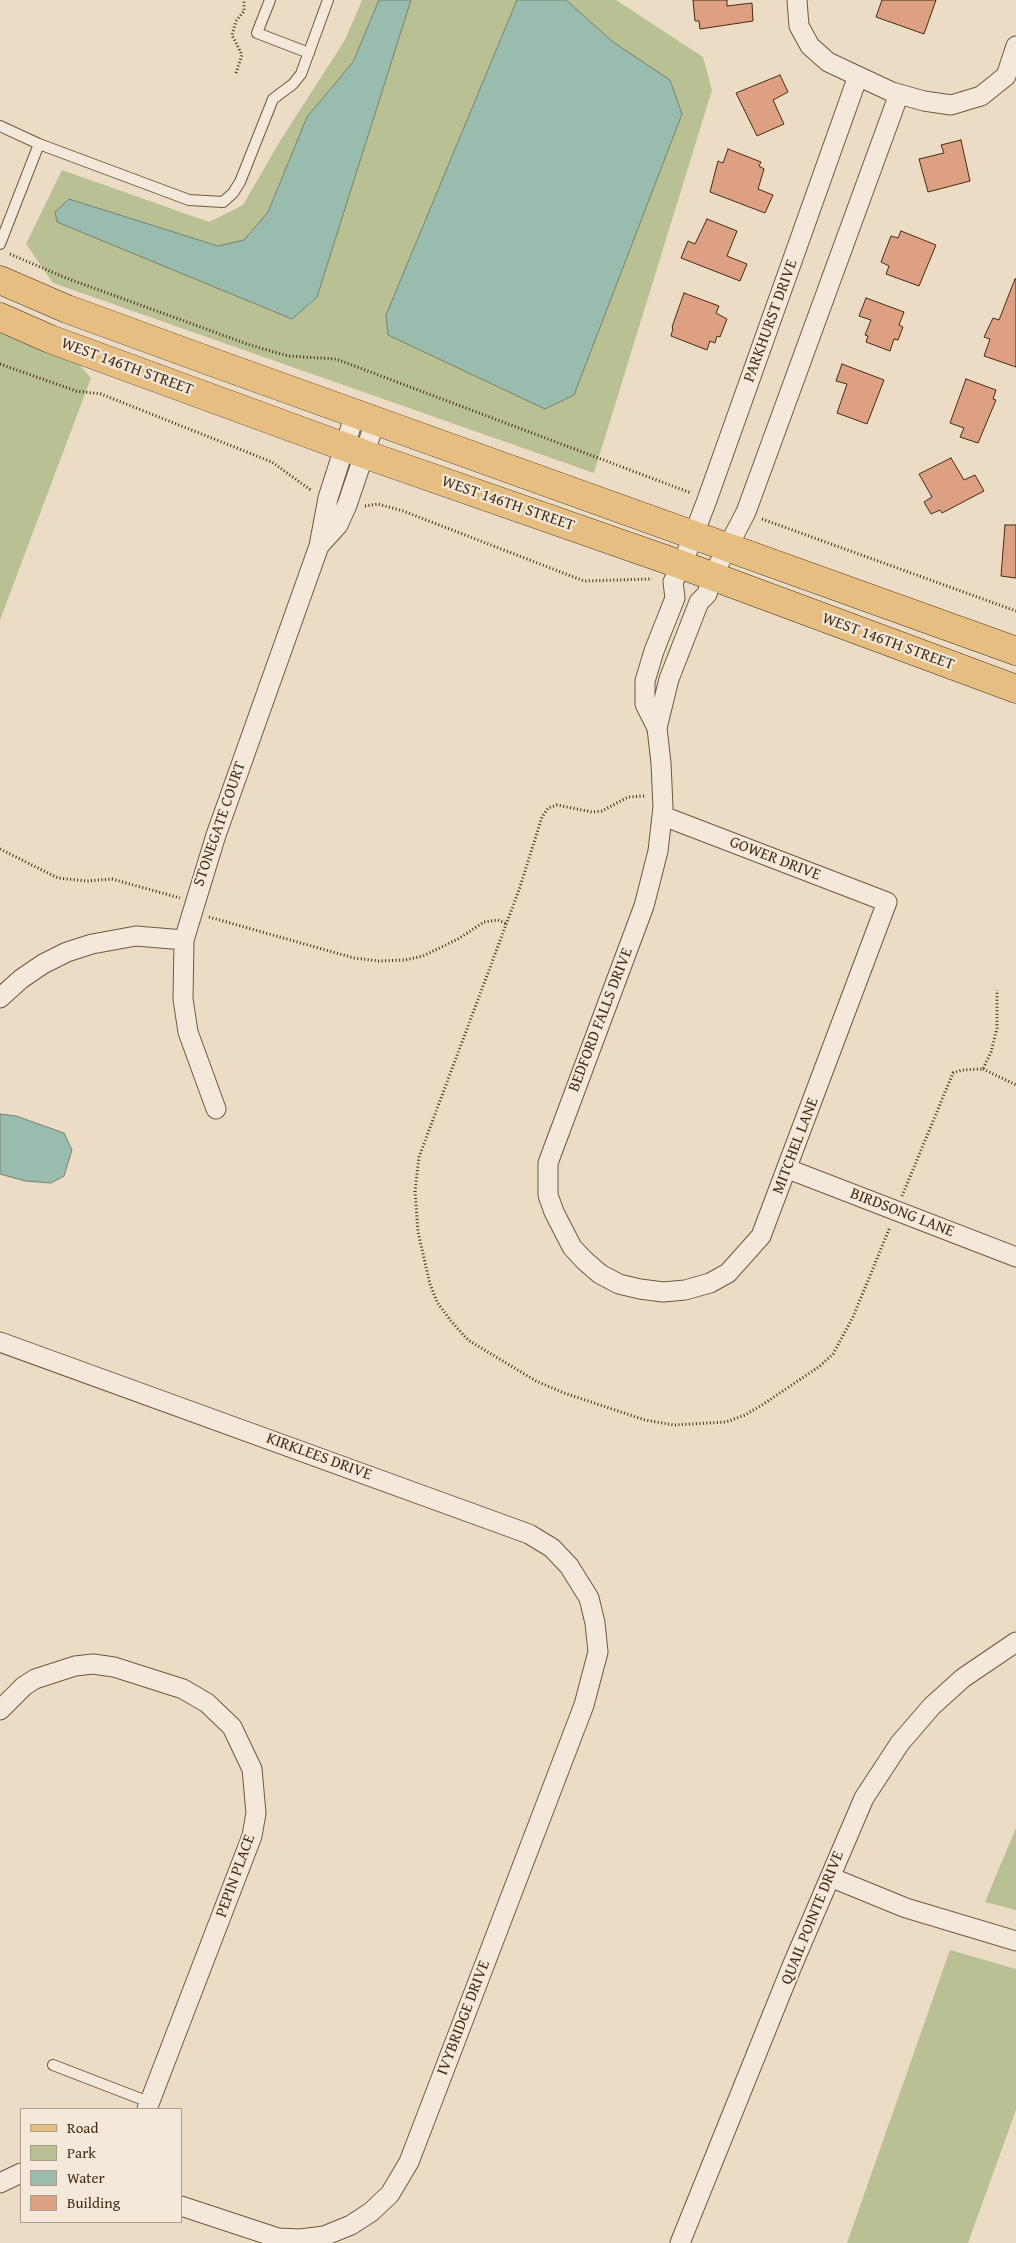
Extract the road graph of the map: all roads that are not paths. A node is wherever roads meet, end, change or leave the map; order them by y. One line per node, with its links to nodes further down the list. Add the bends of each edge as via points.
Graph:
1 (270, 0): 5 (lane, via 257,33)
2 (328, 0): 5 (lane)
3 (798, 0): 6 (street, via 799,26 810,46 828,62)
4 (1016, 46): 7 (street, via 1006,76 981,96 952,104)
5 (308, 53): 9 (lane, via 301,74 273,99 240,182 222,202 189,200)
6 (858, 76): 7 (street); 15 (street, PARKHURST DRIVE)
7 (899, 94): 16 (street, via 746,512)
8 (0, 126): 9 (lane)
9 (40, 144): 10 (lane)
10 (0, 244)
11 (0, 280): 13 (main road, WEST 146TH STREET, via 67,309)
12 (0, 317): 14 (main road, WEST 146TH STREET, via 50,339)
13 (365, 418): 14 (street, STONEGATE COURT); 15 (main road, WEST 146TH STREET)
14 (354, 450): 17 (main road, WEST 146TH STREET); 24 (street, STONEGATE COURT, via 324,512 319,546 193,906)
15 (694, 534): 16 (main road, WEST 146TH STREET); 17 (street, PARKHURST DRIVE)
16 (727, 547): 18 (street); 19 (main road, WEST 146TH STREET)
17 (682, 565): 18 (main road, WEST 146TH STREET); 21 (street, BEDFORD FALLS DRIVE, via 673,582 675,598 645,681 645,704)
18 (712, 577): 20 (main road, WEST 146TH STREET); 21 (street, BEDFORD FALLS DRIVE, via 669,679)
19 (1016, 651)
20 (1016, 690)
21 (657, 728): 22 (street, BEDFORD FALLS DRIVE)
22 (663, 816): 23 (street, GOWER DRIVE); 29 (street, BEDFORD FALLS DRIVE, via 644,906 555,1140 548,1171 548,1194 572,1247 600,1274)
23 (887, 902): 27 (street, MITCHEL LANE)
24 (184, 940): 25 (street, via 136,936 84,946 43,964); 26 (street, STONEGATE COURT, via 183,999 188,1032)
25 (0, 998)
26 (216, 1108)
27 (788, 1169): 28 (street, BIRDSONG LANE); 29 (street, MITCHEL LANE, via 761,1236 728,1273 710,1283 685,1290 663,1292)
28 (1016, 1257)
29 (619, 1284)
30 (0, 1342): 31 (street, KIRKLEES DRIVE, via 528,1534 552,1548 569,1566 588,1598)
31 (595, 1623): 40 (street, IVYBRIDGE DRIVE, via 598,1652 584,1705 409,2162 390,2194 351,2226 324,2236 300,2239 278,2238)
32 (1016, 1642): 34 (street, QUAIL POINTE DRIVE, via 962,1678 900,1743 864,1798)
33 (0, 1710): 37 (street, PEPIN PLACE, via 35,1679 75,1666 114,1667 155,1678 207,1703 232,1727 252,1769 256,1813 252,1836)
34 (830, 1877): 35 (street, via 906,1908); 41 (street, QUAIL POINTE DRIVE)
35 (1016, 1941)
36 (53, 2065): 37 (lane)
37 (148, 2106)
38 (20, 2173): 39 (street)
39 (0, 2183)
40 (182, 2206)
41 (680, 2243)

